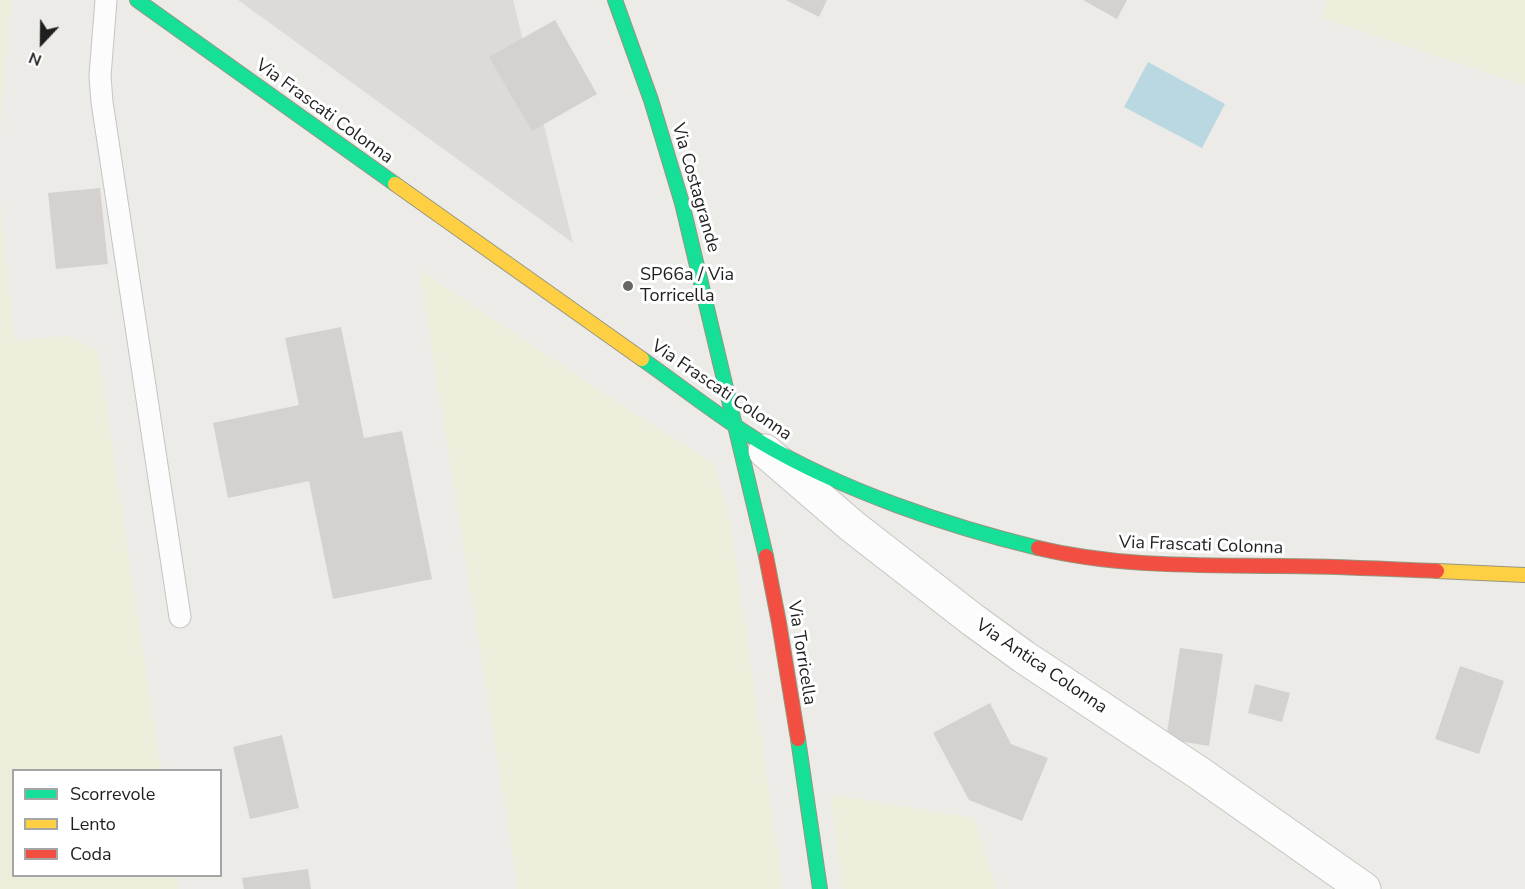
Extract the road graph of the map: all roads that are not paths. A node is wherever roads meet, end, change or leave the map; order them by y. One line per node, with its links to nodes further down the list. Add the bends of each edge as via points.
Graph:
1 (106, 0): 6 (lane, via 100,76 102,102)
2 (137, 0): 4 (street, Via Frascati Colonna)
3 (615, 0): 4 (street, Via Costagrande, via 678,189)
4 (734, 425): 5 (street, Via Frascati Colonna, via 768,447 822,473 896,503 999,538 1064,553 1172,566); 7 (street, Via Torricella, via 772,587); 8 (street, Via Antica Colonna, via 852,526 973,620)
5 (1525, 575)
6 (180, 617)
7 (819, 889)
8 (1364, 889)

